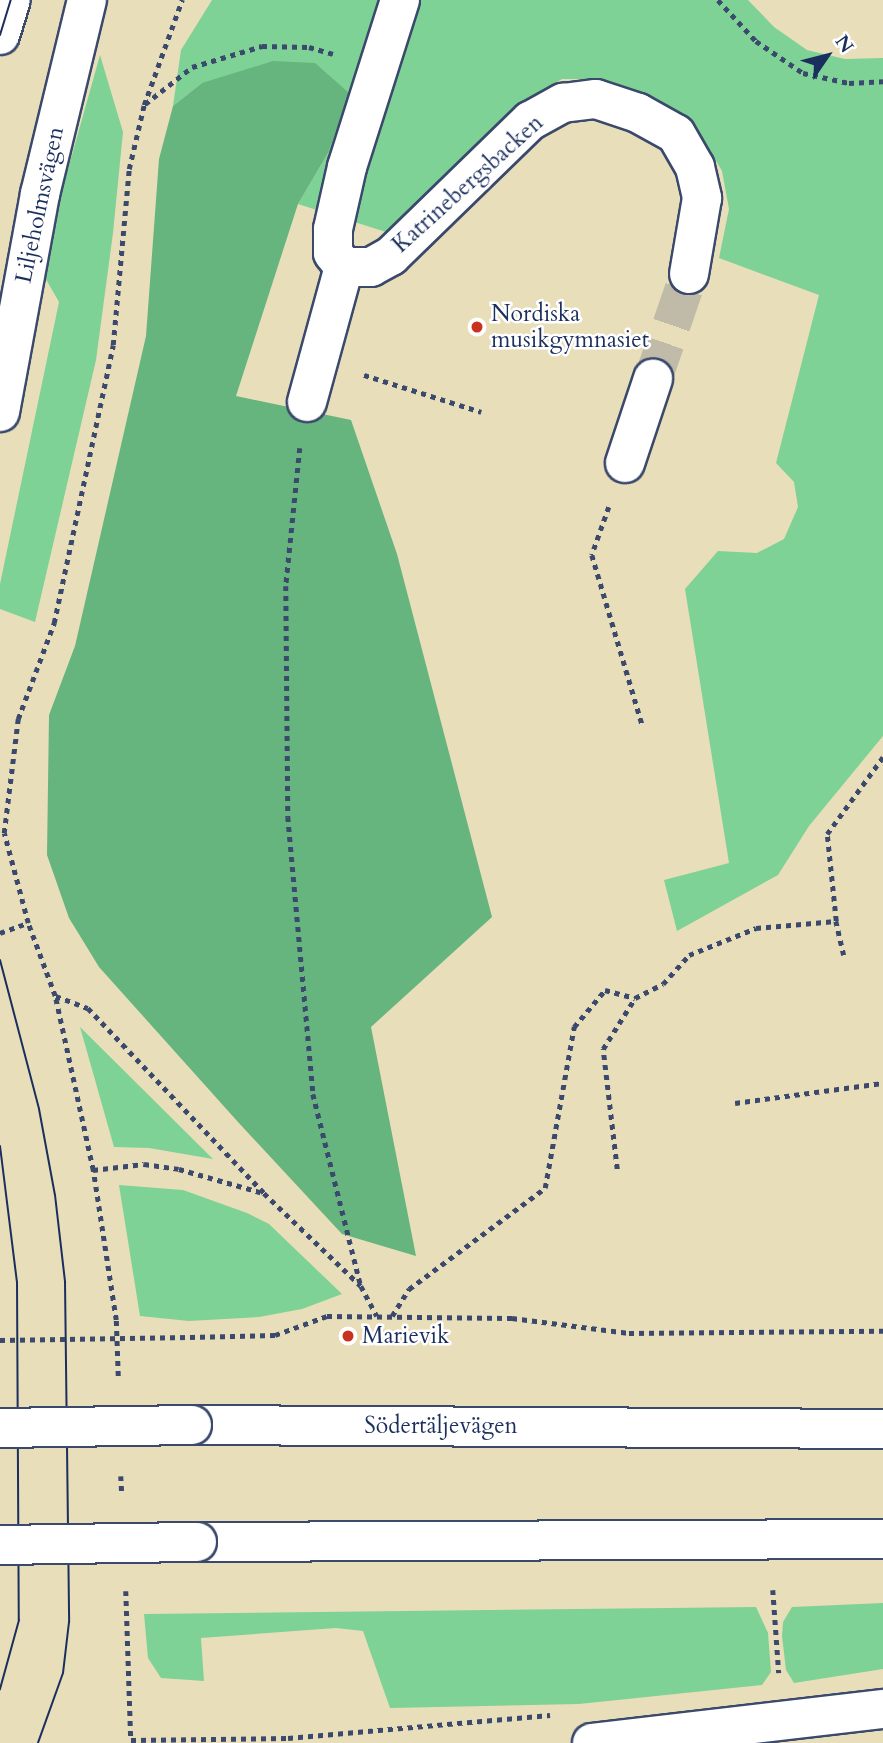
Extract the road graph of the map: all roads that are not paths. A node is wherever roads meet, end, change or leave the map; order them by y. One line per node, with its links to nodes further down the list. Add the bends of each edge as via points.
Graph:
1 (11, 0): 4 (main road)
2 (88, 0): 9 (main road, Liljeholmsvägen, via 40,194)
3 (400, 0): 5 (main road, via 369,91 333,229 333,253)
4 (0, 35)
5 (344, 267): 6 (main road, Katrinebergsbacken, via 371,267 391,256 530,121 563,103 596,99 638,113 676,134 695,167 702,198); 8 (main road)
6 (689, 274)
7 (653, 379): 10 (main road)
8 (307, 402)
9 (0, 412)
10 (625, 463)
11 (0, 1428): 12 (main road, Södertäljevägen, bridge)
12 (883, 1429)
13 (883, 1539): 14 (main road, bridge)
14 (0, 1545)
15 (883, 1709): 16 (main road)
16 (592, 1743)

